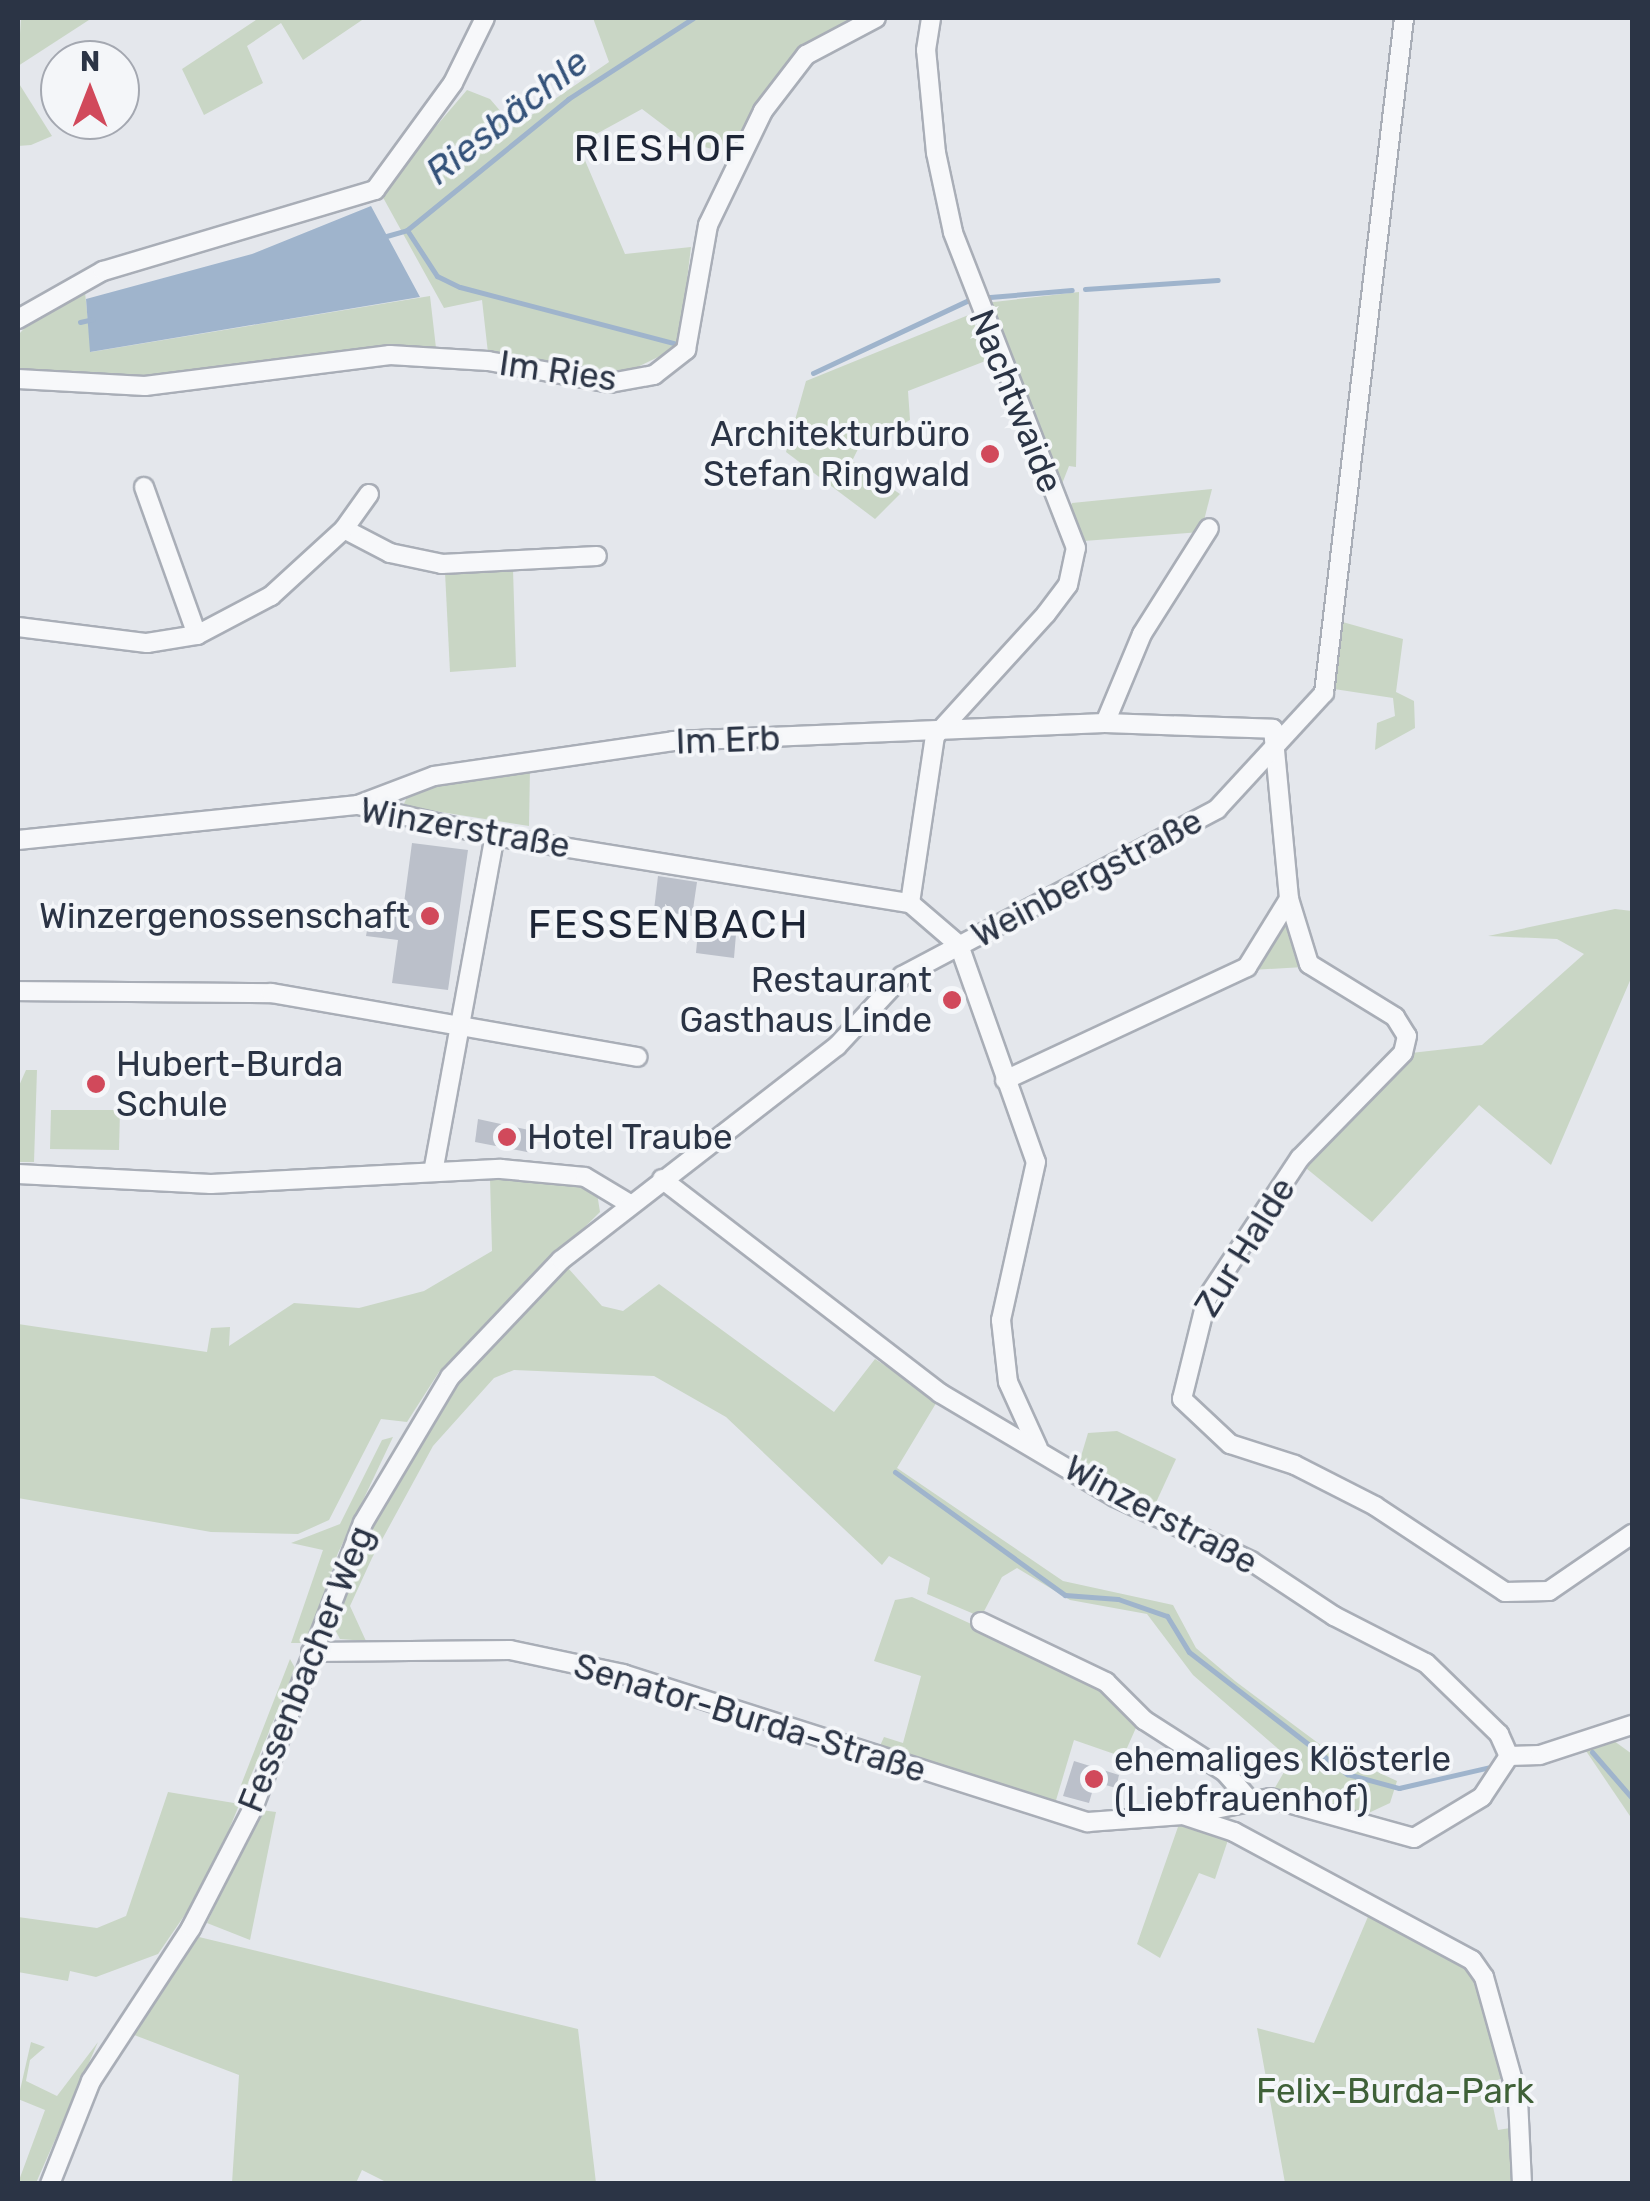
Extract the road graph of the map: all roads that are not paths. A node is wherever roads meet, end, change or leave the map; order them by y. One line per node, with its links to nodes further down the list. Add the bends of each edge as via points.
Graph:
1 (484, 18): 5 (street, via 453,82 375,190 103,272)
2 (876, 18): 6 (street, Im Ries, via 806,54 763,111 708,225 686,350 654,376 610,383 488,361 390,355 145,386)
3 (931, 18): 15 (street, Nachtwaide, via 926,50 936,153 953,232 1076,548 1068,585)
4 (1404, 18): 16 (street, Weinbergstraße, via 1324,693)
5 (18, 319)
6 (18, 379)
7 (144, 488): 13 (street)
8 (369, 494): 10 (street)
9 (1208, 528): 14 (street, via 1142,634)
10 (344, 529): 11 (street, via 390,552 442,564); 13 (street, via 271,596)
11 (597, 556)
12 (18, 628): 13 (street, via 147,643)
13 (198, 635)
14 (1105, 722): 15 (street, Im Erb); 16 (street, Im Erb, via 1259,725)
15 (935, 736): 17 (street, Im Erb, via 673,741 434,776); 21 (street)
16 (1280, 737): 20 (street, Zur Halde); 22 (street, Weinbergstraße, via 1252,777 1188,828)
17 (358, 805): 18 (street, Winzerstraße); 19 (street, Winzerstraße)
18 (494, 836): 21 (street, Winzerstraße); 24 (street)
19 (18, 840)
20 (1289, 899): 26 (street, via 1247,967); 32 (street, Zur Halde, via 1309,964 1395,1017 1408,1036 1403,1053 1300,1158 1207,1298 1182,1398 1230,1444 1294,1465 1375,1506 1482,1582 1520,1595 1549,1591)
21 (910, 902): 22 (street)
22 (960, 945): 26 (street, Winzerstraße); 29 (street, Weinbergstraße, via 902,976 836,1046)
23 (18, 991): 24 (street, via 242,990)
24 (460, 1026): 25 (street); 27 (street)
25 (637, 1057)
26 (1005, 1080): 31 (street, Winzerstraße, via 1036,1162 1002,1320 1008,1382)
27 (434, 1167): 28 (street, via 211,1184); 30 (street, via 570,1174 607,1186)
28 (18, 1174)
29 (662, 1179): 30 (street, Weinbergstraße); 31 (street, via 862,1338)
30 (630, 1204): 34 (street, Fessenbacher Weg, via 520,1299 450,1377 387,1472)
31 (1038, 1448): 36 (street, Winzerstraße, via 1426,1663 1499,1734)
32 (1632, 1534)
33 (981, 1622): 37 (street, via 1106,1682 1144,1720 1225,1772)
34 (311, 1652): 38 (street, Senator-Burda-Straße, via 510,1650 624,1674 1088,1822); 40 (street, Fessenbacher Weg, via 253,1808 191,1928 92,2081)
35 (1632, 1725): 36 (street, via 1540,1755)
36 (1509, 1756): 37 (street, via 1482,1797 1414,1838 1286,1800)
37 (1249, 1800): 38 (street, Senator-Burda-Straße); 39 (street)
38 (1183, 1816): 39 (street, Senator-Burda-Straße)
39 (1234, 1832): 41 (street, Senator-Burda-Straße, via 1472,1960 1488,1990 1518,2099)
40 (50, 2184)
41 (1522, 2184)

